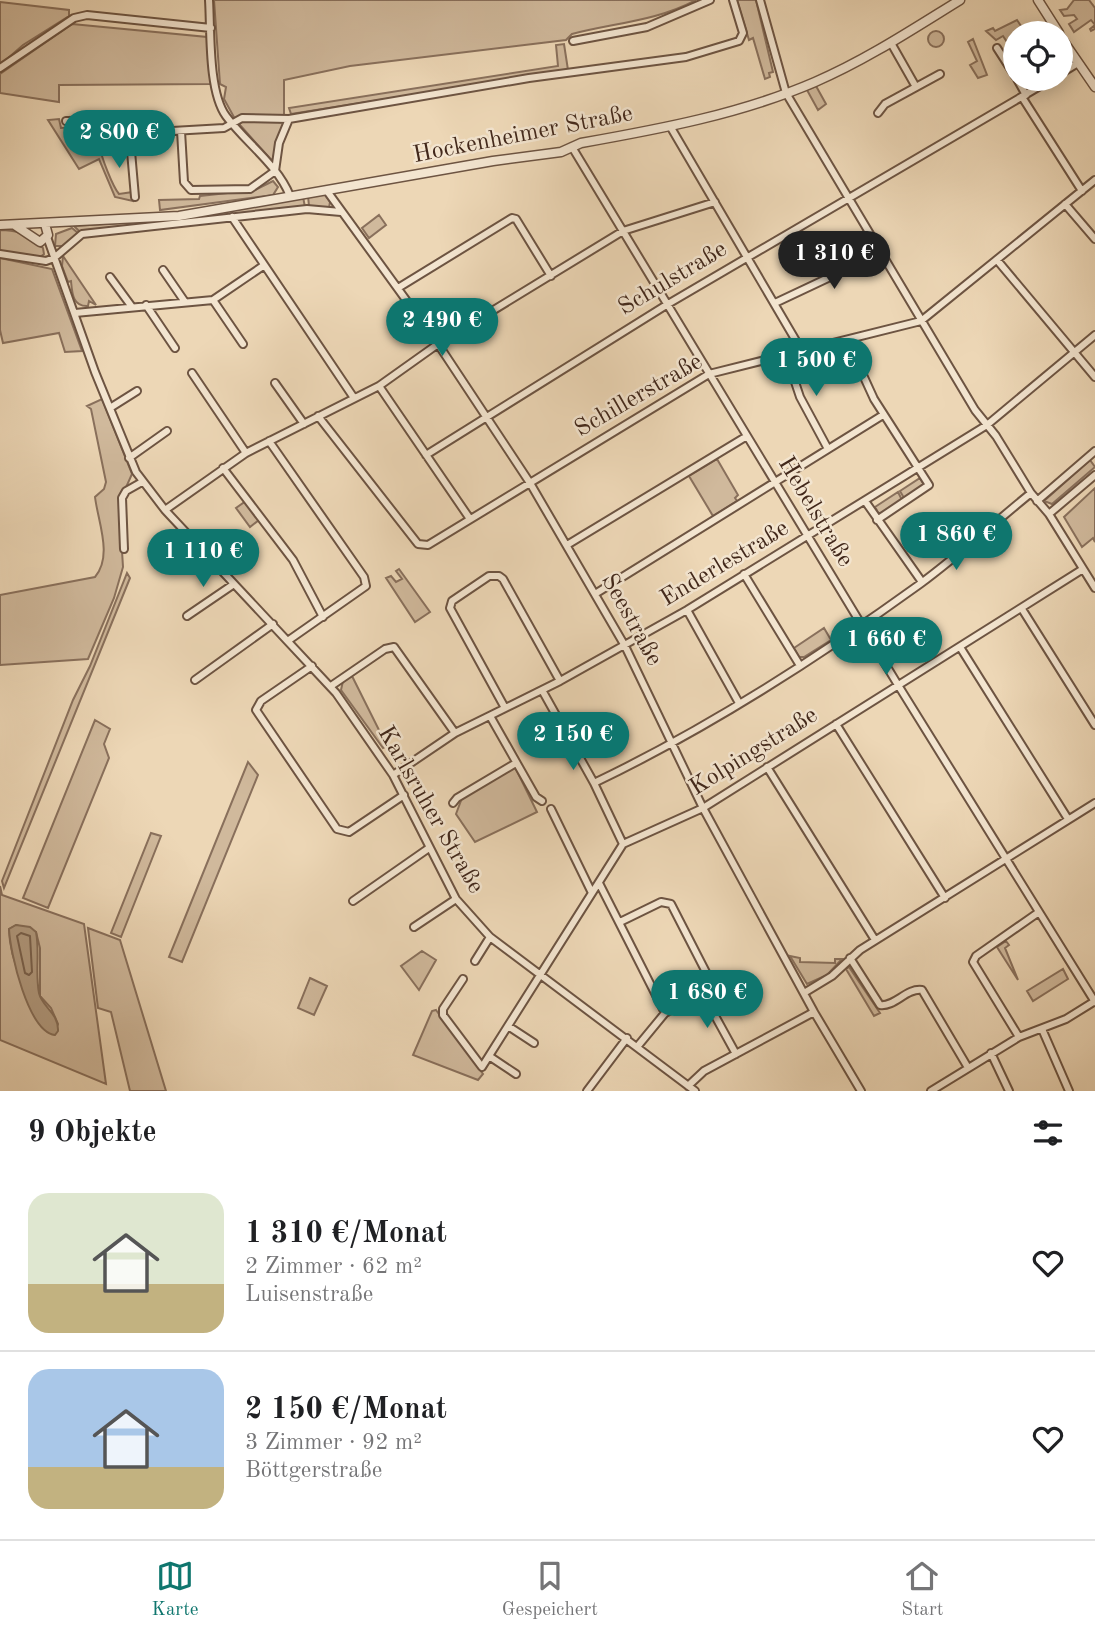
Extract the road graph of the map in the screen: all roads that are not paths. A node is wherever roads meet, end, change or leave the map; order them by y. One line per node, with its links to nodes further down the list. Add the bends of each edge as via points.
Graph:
1 (209, 0): 8 (street)
2 (710, 0): 9 (street, via 647,27)
3 (733, 0): 25 (street, via 743,33 739,41 694,55)
4 (760, 0): 22 (street)
5 (960, 0): 10 (street, Hockenheimer Straße)
6 (1038, 0): 7 (street)
7 (1051, 21)
8 (211, 29): 16 (street, via 87,15 74,18); 28 (street, via 217,91)
9 (573, 41)
10 (891, 43): 18 (street); 22 (street, Hockenheimer Straße)
11 (997, 48): 13 (street)
12 (1073, 55): 14 (street)
13 (1003, 57)
14 (1078, 63): 15 (street); 19 (street)
15 (1073, 66)
16 (0, 68)
17 (940, 75): 18 (street)
18 (916, 87): 24 (street)
19 (1095, 87)
20 (1022, 91): 23 (street)
21 (1032, 91): 23 (street, Schulstraße)
22 (786, 93): 29 (street, Hockenheimer Straße); 40 (street)
23 (1024, 96): 37 (street); 40 (street, Schulstraße)
24 (878, 113)
25 (289, 118): 28 (street, via 242,118); 34 (street)
26 (100, 120): 27 (street); 31 (street, via 145,125); 32 (street, via 94,125 99,139)
27 (66, 121)
28 (233, 124): 30 (street); 34 (street)
29 (670, 126): 33 (street, Hockenheimer Straße); 41 (street)
30 (181, 131): 31 (street); 34 (street, via 184,182 191,190 250,189)
31 (155, 132): 32 (street)
32 (131, 140): 39 (street)
33 (572, 147): 36 (street, Hockenheimer Straße); 50 (street, Hebelstraße)
34 (275, 171): 38 (street)
35 (1095, 180): 37 (street, Schillerstraße)
36 (327, 191): 38 (street, Hockenheimer Straße); 43 (street, Seestraße)
37 (1082, 191): 42 (street, Schillerstraße)
38 (290, 196): 45 (street, Hockenheimer Straße, via 179,216)
39 (135, 197)
40 (848, 198): 54 (street); 57 (street, Schulstraße)
41 (715, 202): 50 (street); 57 (street)
42 (1065, 204): 53 (street); 58 (street, Schillerstraße)
43 (341, 212): 44 (street, via 307,209); 63 (street, Seestraße)
44 (232, 217): 56 (street, via 82,234); 59 (street)
45 (67, 223): 49 (street, Hockenheimer Straße); 52 (street, Hockenheimer Straße)
46 (0, 225): 47 (street)
47 (14, 225): 48 (street); 51 (street)
48 (33, 225): 49 (street, Hockenheimer Straße); 51 (street)
49 (45, 225): 52 (street)
50 (623, 231): 61 (street); 67 (street, Hebelstraße)
51 (30, 234): 52 (street)
52 (45, 238): 56 (street, Karlsruher Straße)
53 (1095, 239)
54 (881, 253): 66 (street); 71 (street)
55 (0, 254): 56 (street, via 46,261)
56 (53, 256): 70 (street, Karlsruher Straße)
57 (747, 258): 66 (street); 67 (street, Schulstraße)
58 (997, 260): 71 (street, Schillerstraße); 78 (street)
59 (263, 265): 64 (street); 86 (street)
60 (163, 270): 65 (street)
61 (551, 276): 63 (street, via 512,218); 75 (street)
62 (110, 277): 69 (street)
63 (398, 288): 75 (street, Seestraße)
64 (212, 300): 65 (street); 74 (street)
65 (186, 302): 68 (street)
66 (775, 303): 77 (street)
67 (668, 304): 81 (street, Hebelstraße); 90 (street, Schulstraße)
68 (146, 305): 69 (street); 76 (street)
69 (132, 307): 70 (street)
70 (75, 313): 87 (street, Karlsruher Straße)
71 (921, 321): 73 (street, Schillerstraße); 92 (street)
72 (1095, 335): 78 (street, Enderlestraße)
73 (847, 340): 77 (street, Schillerstraße); 88 (street)
74 (243, 344)
75 (438, 344): 84 (street); 90 (street, Seestraße)
76 (175, 348)
77 (802, 351): 79 (street, Schillerstraße)
78 (1074, 352): 82 (street); 92 (street, Enderlestraße)
79 (786, 355): 81 (street, Schillerstraße); 96 (street, via 800,397)
80 (192, 373): 98 (street)
81 (709, 374): 94 (street, Hebelstraße); 106 (street, Schillerstraße)
82 (1095, 377)
83 (275, 383): 91 (street)
84 (379, 386): 86 (street); 99 (street)
85 (137, 391): 87 (street)
86 (354, 398): 89 (street)
87 (110, 408): 100 (street, Karlsruher Straße)
88 (883, 415): 96 (street); 102 (street)
89 (318, 416): 91 (street); 112 (street, Schillerstraße, via 418,544 424,546)
90 (486, 416): 99 (street, Schulstraße); 106 (street, Seestraße)
91 (304, 424): 95 (street)
92 (987, 425): 102 (street, Enderlestraße); 107 (street)
93 (167, 431): 100 (street)
94 (747, 436): 105 (street, Hebelstraße); 116 (street)
95 (270, 440): 98 (street); 128 (street, via 364,577 363,589)
96 (828, 449): 105 (street)
97 (1095, 451): 108 (street)
98 (246, 453): 101 (street)
99 (426, 455): 112 (street)
100 (129, 458): 104 (street, Karlsruher Straße)
101 (223, 468): 110 (street); 128 (street, via 293,560)
102 (918, 468): 109 (street, Enderlestraße); 113 (street, via 929,485)
103 (1095, 475): 111 (street)
104 (142, 482): 110 (street, Karlsruher Straße); 117 (street, via 122,498)
105 (775, 482): 114 (street, Hebelstraße); 124 (street)
106 (530, 483): 112 (street, Schillerstraße); 116 (street, Seestraße)
107 (1031, 493): 108 (street); 121 (street)
108 (1037, 500): 111 (street)
109 (865, 501): 113 (street); 114 (street, Enderlestraße)
110 (165, 510): 115 (street, Karlsruher Straße)
111 (1049, 514): 119 (street)
112 (470, 519)
113 (877, 520): 121 (street)
114 (807, 537): 120 (street, Enderlestraße); 130 (street, Hebelstraße)
115 (196, 541): 118 (street); 122 (street, Karlsruher Straße)
116 (567, 545): 124 (street, Seestraße)
117 (124, 549)
118 (162, 564)
119 (1083, 569): 123 (street); 125 (street, Kolpingstraße)
120 (744, 574): 126 (street, Enderlestraße); 134 (street)
121 (922, 583): 130 (street)
122 (234, 584): 127 (street); 129 (street, Karlsruher Straße)
123 (1095, 588)
124 (595, 594): 132 (street, Seestraße)
125 (1022, 609): 133 (street, Kolpingstraße); 145 (street)
126 (687, 610): 132 (street, Enderlestraße); 141 (street)
127 (187, 616)
128 (323, 617): 131 (street)
129 (274, 624): 131 (street, Karlsruher Straße); 136 (street)
130 (861, 625): 134 (street); 138 (street, Hebelstraße)
131 (289, 640): 135 (street, Karlsruher Straße)
132 (625, 646): 137 (street, Enderlestraße); 147 (street, Seestraße)
133 (960, 647): 138 (street, Kolpingstraße); 158 (street)
134 (799, 664): 141 (street)
135 (312, 666): 139 (street, Karlsruher Straße); 152 (street, via 261,701 256,710 337,830 348,832)
136 (195, 680)
137 (560, 681): 140 (street, Enderlestraße); 142 (street, via 503,579 489,576 452,601 450,608)
138 (898, 685): 144 (street, Kolpingstraße); 161 (street, Hebelstraße)
139 (331, 686): 146 (street, via 394,647); 150 (street, Karlsruher Straße)
140 (542, 690): 142 (street, Enderlestraße); 151 (street)
141 (739, 703): 147 (street)
142 (505, 708): 143 (street, Enderlestraße)
143 (490, 716): 146 (street, Enderlestraße); 148 (street)
144 (836, 724): 149 (street, Kolpingstraße); 164 (street)
145 (1095, 725)
146 (454, 733): 150 (street, Enderlestraße)
147 (674, 744): 151 (street); 156 (street, Seestraße)
148 (516, 763): 153 (street); 154 (street)
149 (767, 767): 156 (street, Kolpingstraße); 171 (street)
150 (393, 775): 152 (street, Karlsruher Straße)
151 (594, 783): 159 (street)
152 (404, 795): 160 (street, Karlsruher Straße)
153 (542, 802)
154 (453, 803)
155 (1095, 803): 158 (street)
156 (703, 808): 159 (street, Kolpingstraße); 176 (street, Seestraße)
157 (551, 809): 163 (street)
158 (1068, 819): 161 (street)
159 (623, 844): 162 (street)
160 (429, 848): 165 (street, Karlsruher Straße); 166 (street)
161 (1006, 859): 164 (street); 167 (street, Hebelstraße)
162 (599, 883): 163 (street); 168 (street)
163 (592, 893): 174 (street)
164 (945, 898): 171 (street)
165 (456, 899): 169 (street); 170 (street, Karlsruher Straße)
166 (353, 901)
167 (1039, 912): 178 (street, Hebelstraße); 183 (street, via 973,962)
168 (620, 922): 177 (street, via 661,902 671,904 708,972 709,984); 180 (street)
169 (414, 927)
170 (491, 937): 173 (street); 174 (street, Karlsruher Straße)
171 (875, 940): 172 (street)
172 (850, 958): 176 (street); 190 (street, via 884,1006 922,990)
173 (474, 961)
174 (541, 975): 181 (street); 184 (street, Karlsruher Straße)
175 (463, 979): 189 (street, via 443,1016 482,1067)
176 (804, 993): 179 (street, Seestraße)
177 (703, 994): 180 (street); 188 (street)
178 (1095, 1001): 182 (street)
179 (814, 1012): 188 (street); 195 (street, Seestraße)
180 (665, 1013): 186 (street)
181 (508, 1026): 185 (street); 189 (street)
182 (1042, 1029): 183 (street); 198 (street)
183 (1019, 1037): 187 (street)
184 (627, 1038): 186 (street, Karlsruher Straße); 193 (street)
185 (534, 1043)
186 (637, 1047): 192 (street, Karlsruher Straße)
187 (991, 1053): 190 (street); 197 (street)
188 (736, 1054): 192 (street, via 704,1070)
189 (489, 1056): 191 (street)
190 (967, 1066): 196 (street)
191 (516, 1074)
192 (688, 1086): 194 (street, Karlsruher Straße)
193 (587, 1091)
194 (695, 1091)
195 (861, 1091)
196 (931, 1091)
197 (1009, 1091)
198 (1069, 1091)

